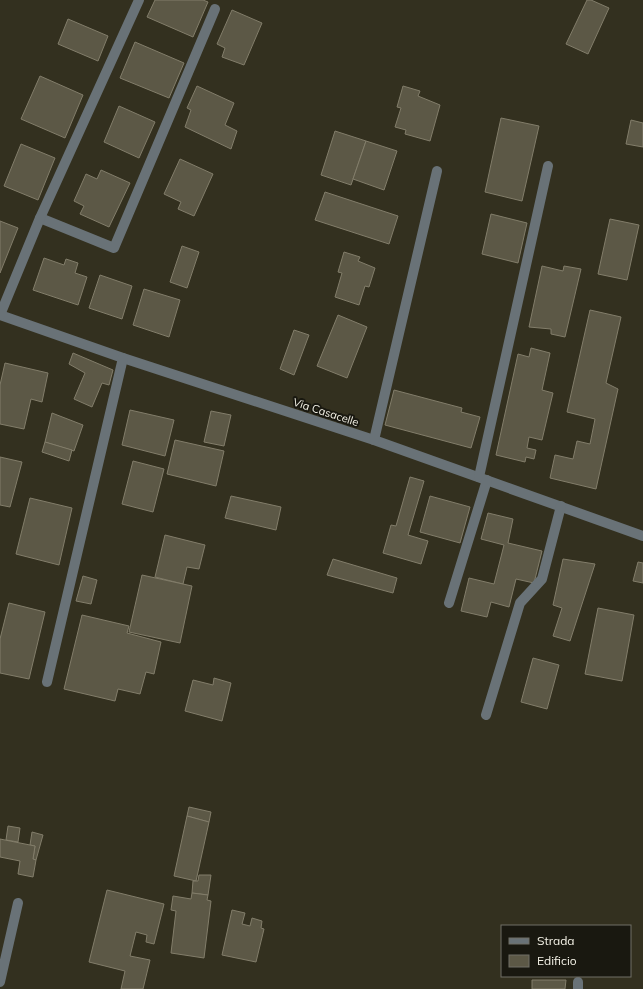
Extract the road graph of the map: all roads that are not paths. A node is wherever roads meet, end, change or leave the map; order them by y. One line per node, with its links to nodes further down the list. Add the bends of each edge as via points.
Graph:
1 (138, 0): 5 (street)
2 (215, 9): 5 (street, via 114,248)
3 (548, 166): 9 (street)
4 (437, 171): 8 (street)
5 (40, 218): 6 (street)
6 (0, 315): 7 (street, Via Casacelle)
7 (123, 358): 8 (street, Via Casacelle); 13 (street)
8 (374, 440): 9 (street, Via Casacelle)
9 (483, 479): 10 (street, Via Casacelle); 12 (street)
10 (561, 506): 11 (street, Via Casacelle); 14 (street, via 542,579 520,603)
11 (643, 536)
12 (449, 603)
13 (47, 682)
14 (486, 715)
15 (18, 903): 16 (street)
16 (0, 982)

